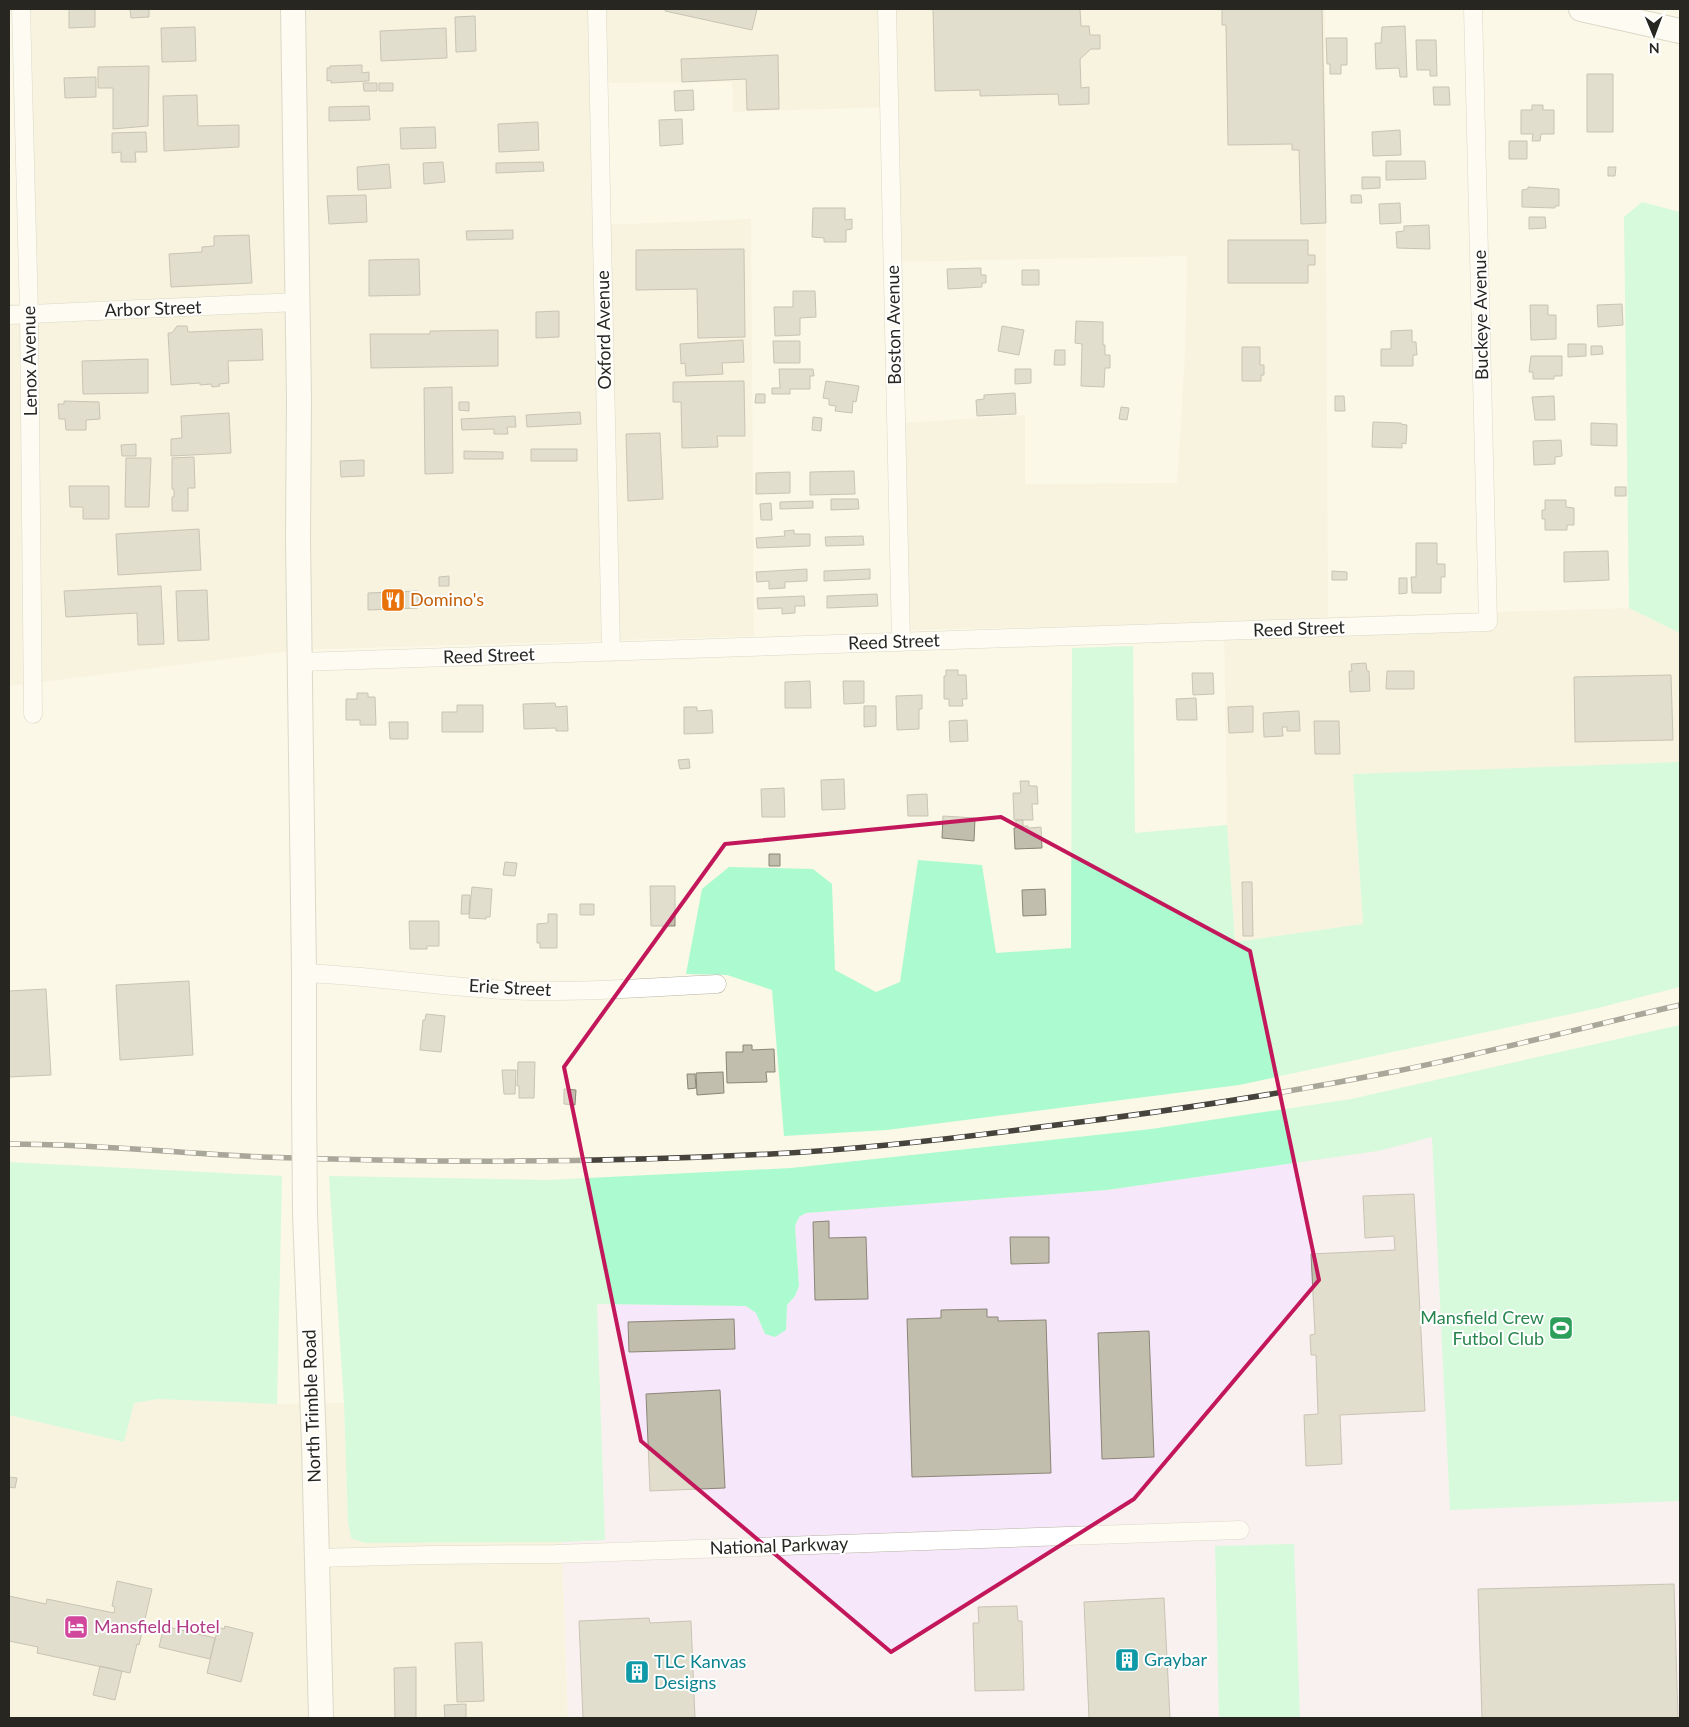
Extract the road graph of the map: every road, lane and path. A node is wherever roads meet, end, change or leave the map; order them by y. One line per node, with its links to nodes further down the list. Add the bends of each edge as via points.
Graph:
1 (21, 9): 9 (street, Lenox Avenue)
2 (293, 9): 8 (main road, North Trimble Road)
3 (597, 9): 13 (street, Oxford Avenue)
4 (887, 9): 12 (street, Boston Avenue)
5 (1473, 9): 11 (street, Buckeye Avenue)
6 (1581, 9): 7 (main road)
7 (1680, 31)
8 (297, 302): 9 (street, Arbor Street); 14 (main road, North Trimble Road)
9 (29, 314): 10 (street, Arbor Street); 15 (street, Lenox Avenue)
10 (9, 315)
11 (1488, 622): 12 (street, Reed Street)
12 (901, 642): 13 (street, Reed Street)
13 (611, 652): 14 (street, Reed Street)
14 (300, 662): 16 (main road, North Trimble Road)
15 (33, 714)
16 (304, 973): 17 (street, Erie Street, via 534,991); 19 (main road, North Trimble Road, bridge, via 306,1213)
17 (717, 984)
18 (1240, 1530): 19 (street, National Parkway, via 555,1554)
19 (317, 1558): 20 (main road, North Trimble Road)
20 (320, 1718)

